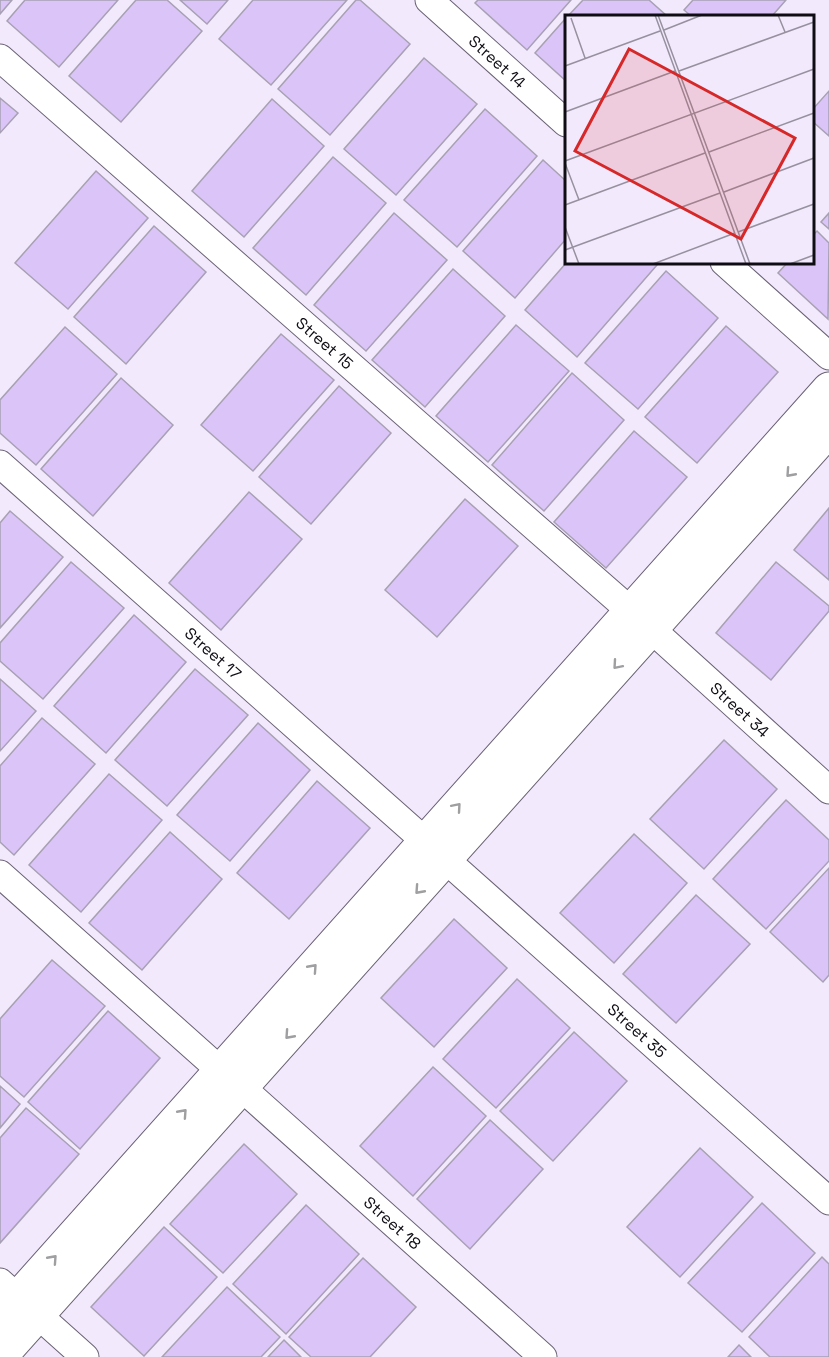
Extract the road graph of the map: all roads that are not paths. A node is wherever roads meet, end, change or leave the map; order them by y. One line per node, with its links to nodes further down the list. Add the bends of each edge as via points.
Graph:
1 (429, 0): 3 (street, Street 14)
2 (0, 58): 9 (street, Street 15)
3 (565, 121)
4 (726, 264): 5 (street)
5 (829, 356)
6 (829, 389): 9 (main road)
7 (829, 430): 9 (main road, one-way to 9)
8 (0, 464): 11 (street, Street 17)
9 (639, 620): 10 (street, Street 34); 11 (main road)
10 (829, 790)
11 (436, 851): 13 (main road); 14 (street, Street 35)
12 (0, 874): 13 (street, Street 18)
13 (231, 1079): 15 (main road); 18 (street, Street 18)
14 (829, 1201)
15 (14, 1303): 16 (main road); 17 (street)
16 (0, 1357)
17 (85, 1357)
18 (543, 1357)

